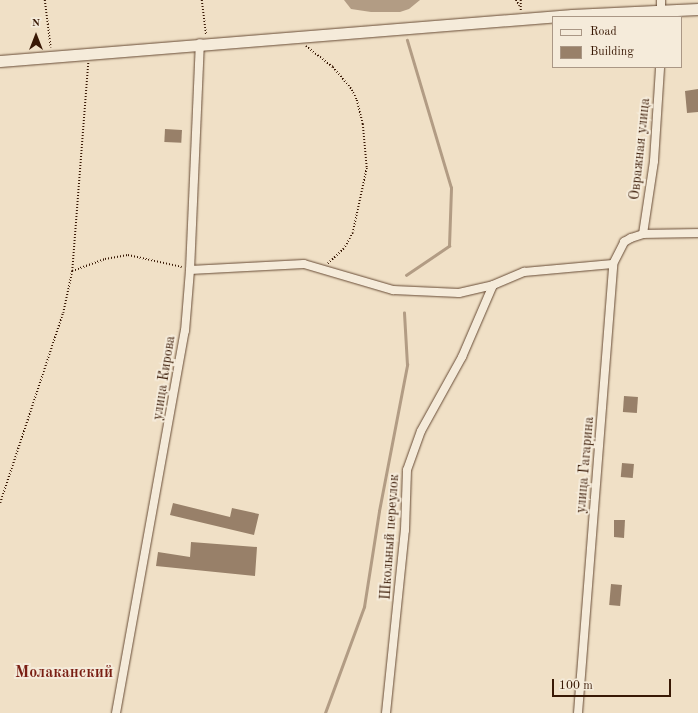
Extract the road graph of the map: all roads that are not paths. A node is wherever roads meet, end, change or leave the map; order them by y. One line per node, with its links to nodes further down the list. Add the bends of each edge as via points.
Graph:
1 (661, 9): 2 (main road); 3 (main road)
2 (698, 9)
3 (568, 16)
4 (552, 17): 5 (main road)
5 (204, 43): 6 (main road); 11 (street, улица Кирова)
6 (0, 61)
7 (660, 68): 9 (street, Овражная улица, via 654,160)
8 (698, 232): 9 (street)
9 (643, 234): 10 (street, улица Гагарина, via 624,242)
10 (613, 264): 12 (street, via 542,268 524,272); 15 (street, улица Гагарина)
11 (190, 270): 12 (street, via 304,264 361,283 414,293 459,293); 13 (street, улица Кирова, via 185,331 170,421 127,641)
12 (493, 285): 14 (street, Школьный переулок, via 462,357 421,431 407,470 404,537)
13 (116, 713)
14 (386, 713)
15 (578, 713)

